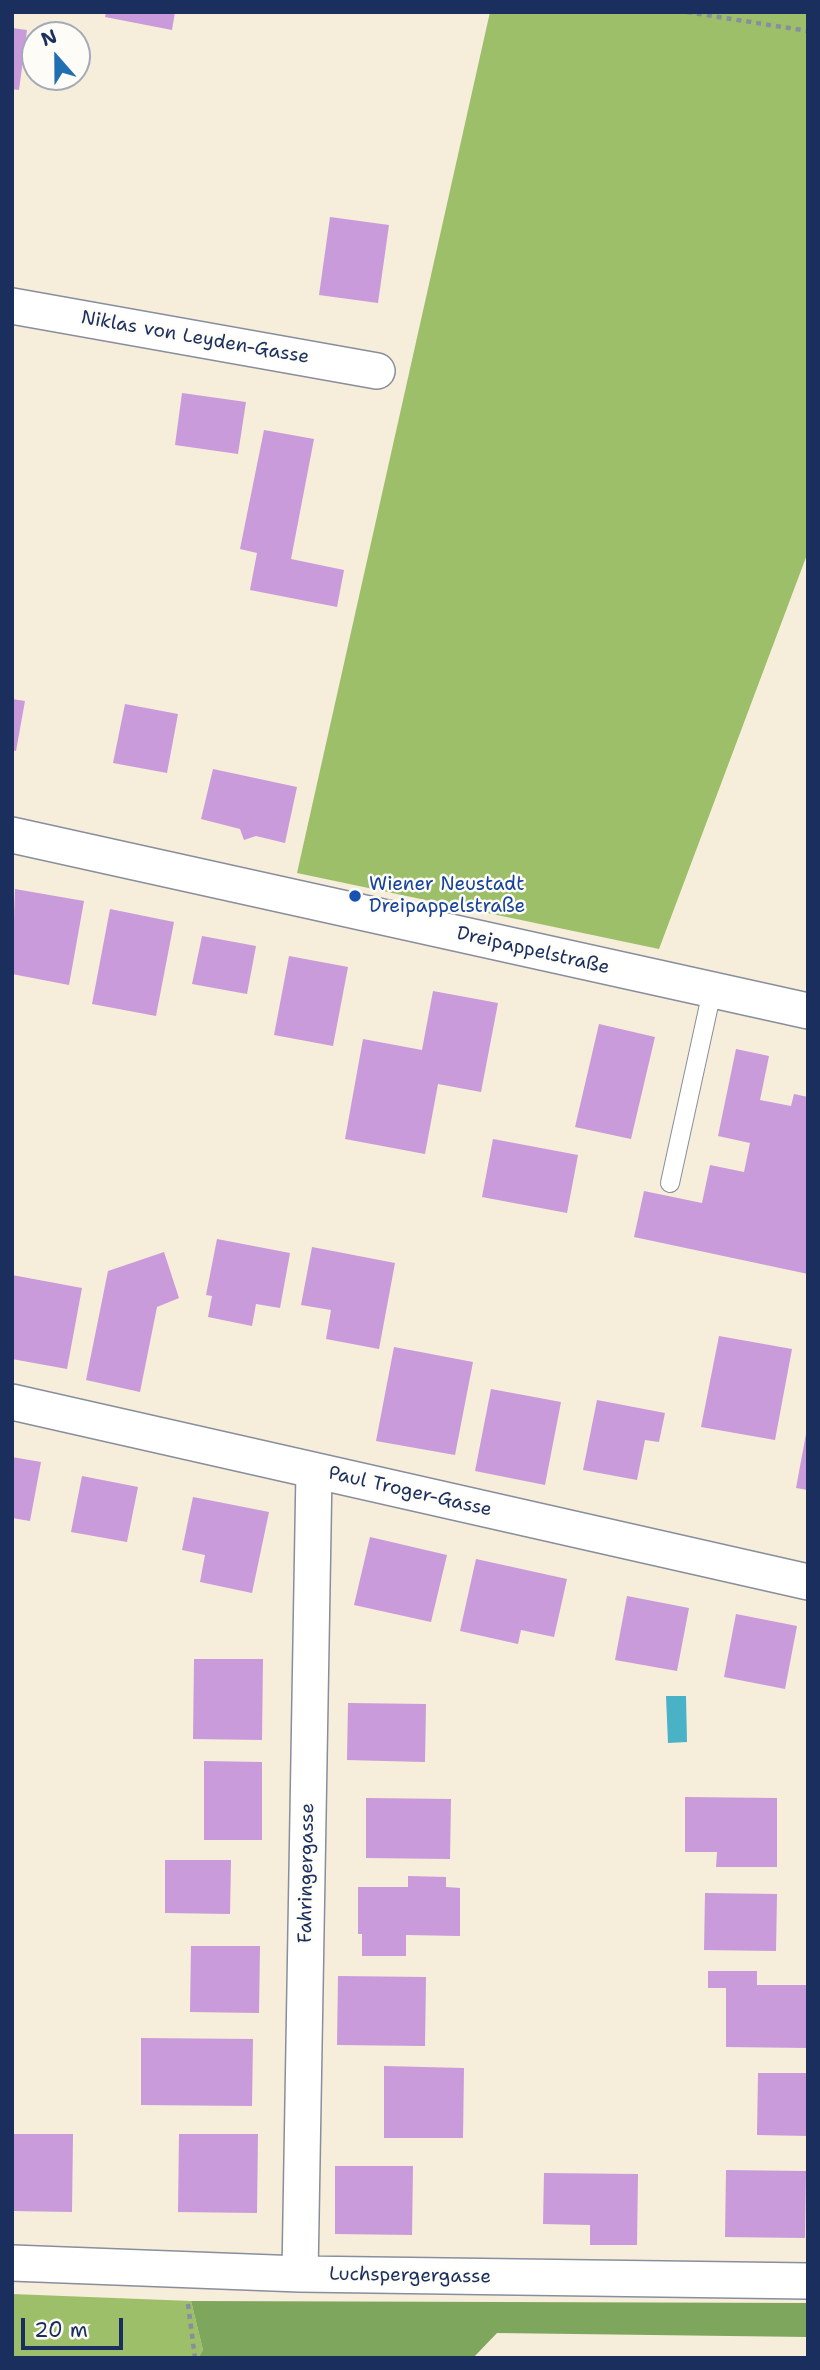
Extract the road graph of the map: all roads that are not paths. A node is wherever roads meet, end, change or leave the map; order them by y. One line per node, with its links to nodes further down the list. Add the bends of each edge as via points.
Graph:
1 (12, 306): 2 (street, Niklas von Leyden-Gasse)
2 (377, 371)
3 (12, 835): 4 (street, Dreipappelstraße)
4 (712, 991): 5 (street, Dreipappelstraße); 6 (lane)
5 (808, 1011)
6 (670, 1183)
7 (12, 1402): 8 (street, Paul Troger-Gasse)
8 (314, 1471): 9 (street, Paul Troger-Gasse); 11 (street, Fahringergasse)
9 (808, 1582)
10 (12, 2263): 11 (street, Luchspergergasse)
11 (300, 2274): 12 (street, Luchspergergasse)
12 (808, 2281)

